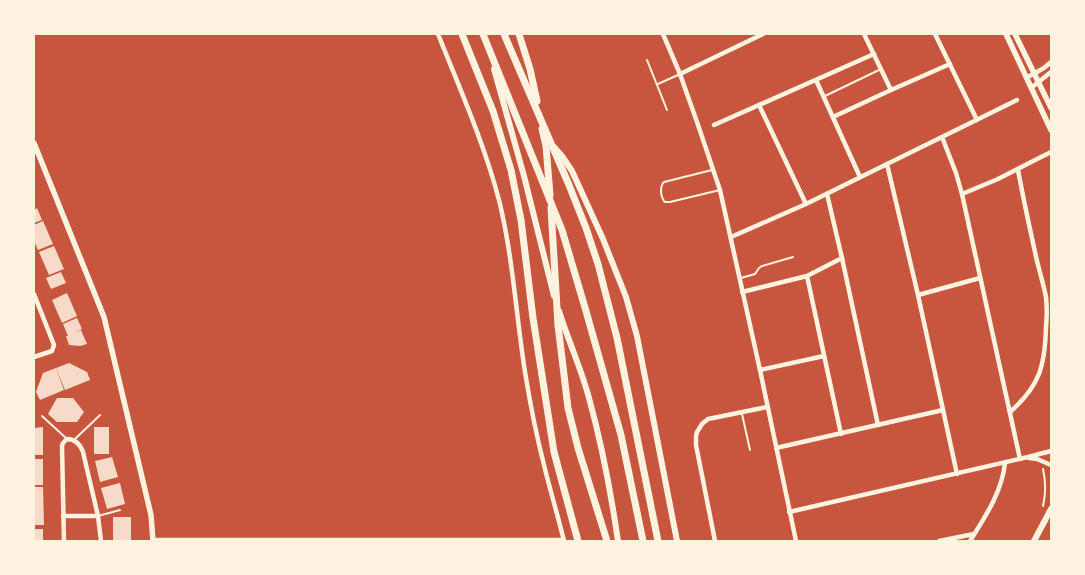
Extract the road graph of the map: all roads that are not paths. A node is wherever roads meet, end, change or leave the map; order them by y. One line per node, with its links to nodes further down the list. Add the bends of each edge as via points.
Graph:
1 (438, 34): 92 (street, via 473,120 499,202 535,425)
2 (462, 34): 93 (main road, via 493,111 511,170 554,452)
3 (483, 34): 13 (main road)
4 (504, 34): 39 (main road)
5 (519, 34): 94 (main road, via 546,146 558,324 568,408)
6 (663, 34): 20 (street)
7 (763, 34): 12 (street)
8 (864, 34): 14 (street)
9 (935, 34): 17 (street)
10 (1006, 34): 22 (street)
11 (1014, 34): 21 (street)
12 (753, 36): 20 (street)
13 (487, 43): 95 (main road, via 554,296 591,406); 96 (main road, via 562,230 621,435)
14 (874, 54): 18 (street); 23 (street)
15 (648, 60): 25 (lane)
16 (1051, 62): 21 (street)
17 (950, 64): 27 (street); 34 (street)
18 (881, 69): 27 (street); 28 (lane)
19 (1051, 72): 24 (street)
20 (680, 74): 25 (lane); 42 (street)
21 (1034, 74): 22 (street); 24 (street)
22 (1026, 78): 26 (street)
23 (816, 80): 28 (street); 30 (street)
24 (1039, 82): 26 (street); 31 (street)
25 (658, 84): 32 (lane)
26 (1031, 88): 36 (street)
27 (891, 90): 33 (street)
28 (824, 97): 33 (street)
29 (1017, 100): 34 (street)
30 (759, 105): 35 (street); 48 (street)
31 (1051, 108)
32 (667, 110)
33 (833, 117): 44 (street)
34 (977, 120): 37 (street)
35 (714, 125)
36 (1051, 130)
37 (942, 137): 41 (street); 47 (street)
38 (34, 143): 87 (street, via 104,317 151,515)
39 (554, 148): 97 (main road, via 586,228 610,306); 98 (main road, via 569,166 589,208 631,314)
40 (1051, 152): 43 (street)
41 (888, 164): 44 (street); 57 (street)
42 (714, 170): 45 (street); 45 (lane, via 664,182 662,199 670,202)
43 (1018, 170): 47 (street); 64 (street, via 1047,308 1042,365 1031,388)
44 (860, 177): 46 (street)
45 (720, 190): 49 (street)
46 (827, 194): 48 (street); 51 (street)
47 (962, 194): 54 (street)
48 (806, 204): 49 (street)
49 (731, 238): 53 (street)
50 (793, 258): 53 (lane, via 762,266 755,274)
51 (842, 258): 52 (street); 67 (street)
52 (807, 276): 55 (street); 58 (street)
53 (740, 278): 55 (street)
54 (980, 278): 57 (street); 64 (street)
55 (742, 292): 60 (street)
56 (34, 294): 59 (street, via 54,345 52,351)
57 (918, 295): 62 (street)
58 (824, 356): 60 (street); 68 (street)
59 (34, 357)
60 (760, 370): 61 (street)
61 (767, 407): 63 (street); 71 (street)
62 (943, 410): 67 (street); 78 (street)
63 (742, 412): 72 (lane); 99 (street, via 708,419 696,436)
64 (1010, 412): 75 (street)
65 (100, 415): 70 (lane)
66 (42, 416): 69 (lane)
67 (878, 425): 68 (street)
68 (841, 434): 71 (street)
69 (67, 439): 70 (street); 82 (street, via 62,446)
70 (74, 440): 83 (street, via 83,452)
71 (776, 448): 81 (street)
72 (750, 450)
73 (1051, 451): 74 (street)
74 (1028, 458): 75 (street); 77 (street)
75 (1020, 459): 76 (street)
76 (1005, 463): 78 (street); 84 (street, via 1000,487)
77 (1051, 465)
78 (957, 474): 81 (street)
79 (120, 510): 83 (lane)
80 (1051, 510): 103 (main road)
81 (789, 512): 100 (street)
82 (63, 516): 83 (street); 85 (street)
83 (98, 516): 86 (street)
84 (974, 534): 101 (street); 102 (street)
85 (64, 541)
86 (101, 541)
87 (153, 541): 88 (street)
88 (182, 541): 89 (street)
89 (290, 541): 90 (street)
90 (517, 541): 91 (street)
91 (534, 541): 92 (street)
92 (564, 541)
93 (578, 541)
94 (607, 541)
95 (618, 541)
96 (644, 541)
97 (658, 541)
98 (677, 541)
99 (715, 541)
100 (796, 541)
101 (940, 541)
102 (970, 541)
103 (1034, 541)

